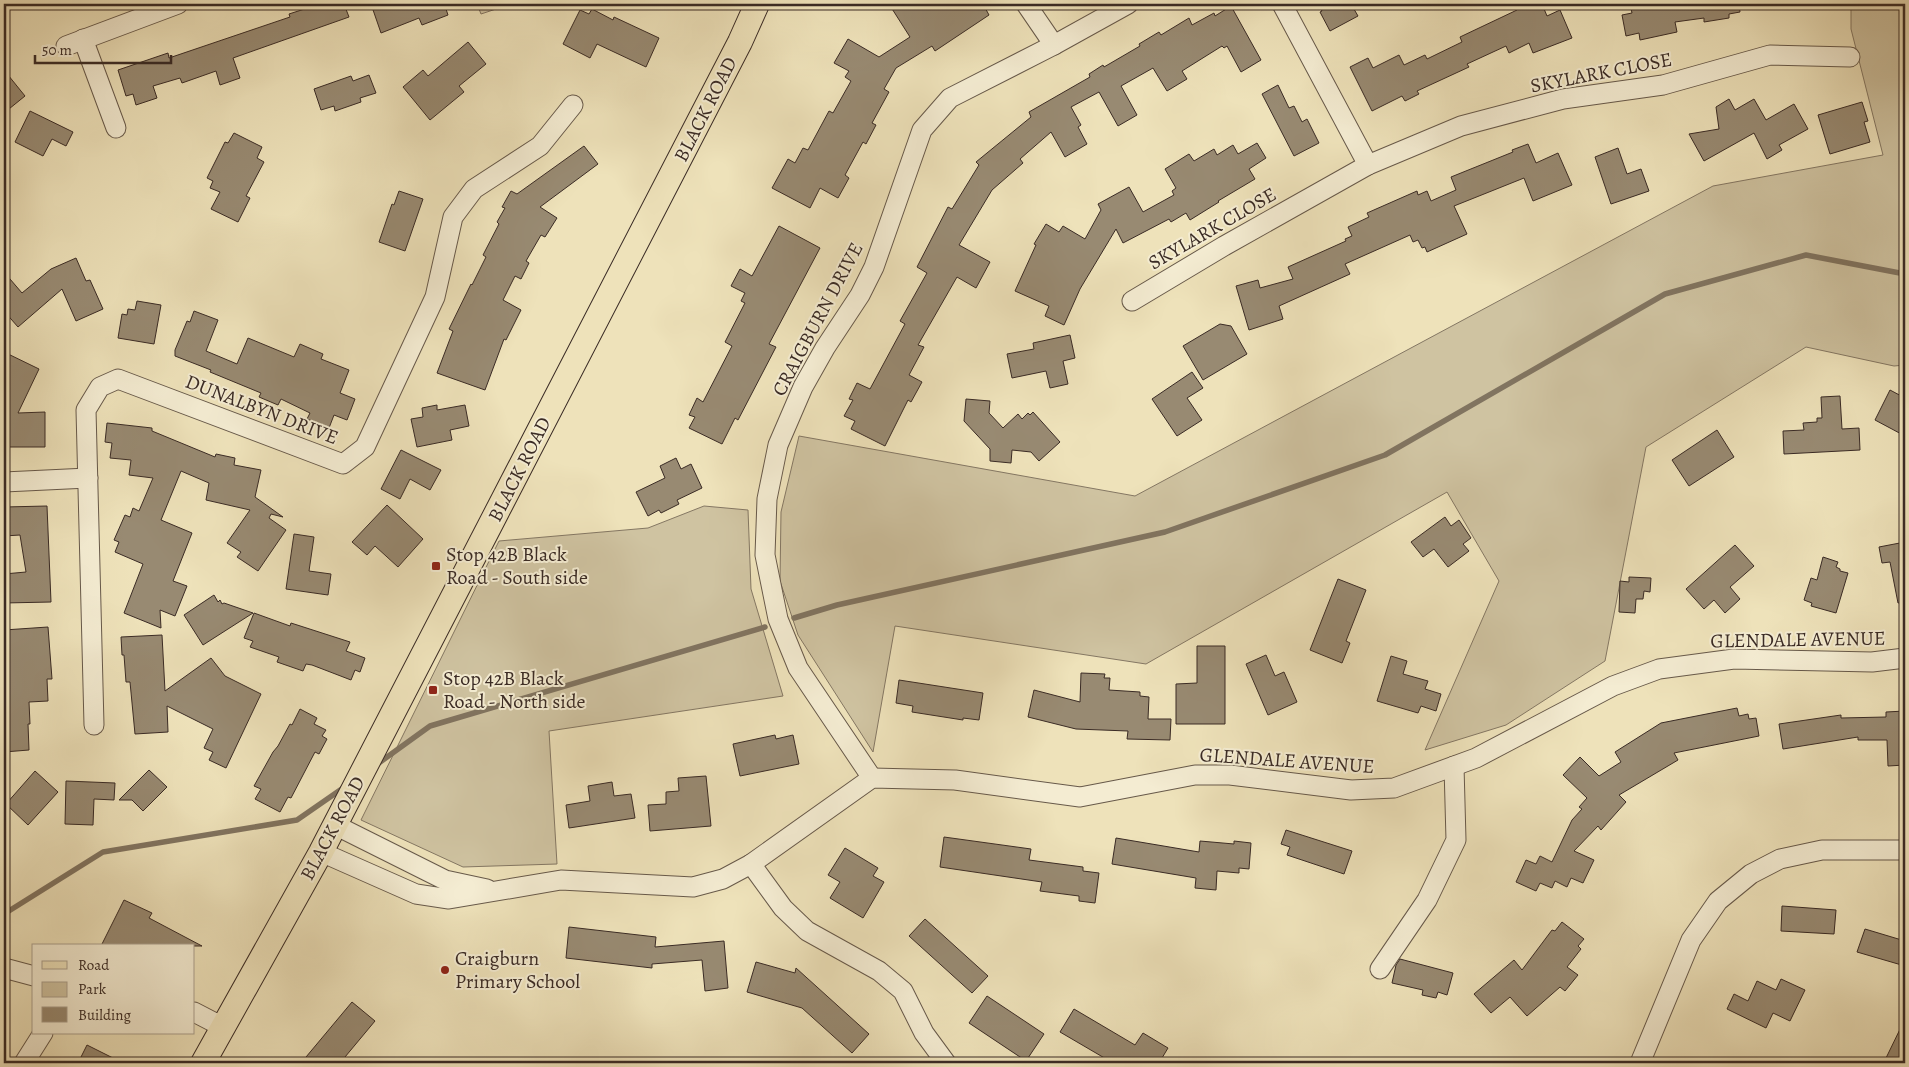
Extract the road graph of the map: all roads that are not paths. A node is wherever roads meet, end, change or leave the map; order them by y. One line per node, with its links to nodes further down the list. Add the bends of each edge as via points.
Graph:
1 (178, 4): 9 (street, via 75,43)
2 (758, 4): 18 (main road, BLACK ROAD)
3 (1026, 4): 6 (street)
4 (1128, 4): 6 (street, CRAIGBURN DRIVE)
5 (1282, 4): 10 (street)
6 (1054, 45): 17 (street, CRAIGBURN DRIVE, via 950,98 922,130 874,266 860,295 803,387 778,445 767,499 765,555 778,619 798,668)
7 (1850, 57): 10 (street, SKYLARK CLOSE, via 1770,55 1663,85 1563,99 1461,126)
8 (573, 105): 12 (street, DUNALBYN DRIVE, via 540,146 474,189 453,217 435,297 365,446 343,464 118,379 100,387 86,410)
9 (116, 128)
10 (1368, 165): 11 (street, SKYLARK CLOSE)
11 (1132, 301)
12 (88, 478): 13 (street); 15 (street, DUNALBYN DRIVE)
13 (4, 482)
14 (1905, 658): 16 (street, GLENDALE AVENUE, via 1872,662 1734,659 1659,669 1613,686 1476,758)
15 (94, 725)
16 (1454, 766): 17 (street, GLENDALE AVENUE, via 1394,788 1351,790 1230,775 1195,775 1080,797 955,780); 24 (street, via 1456,840 1427,900)
17 (872, 778): 21 (street)
18 (335, 825): 20 (main road, BLACK ROAD); 22 (street, via 445,880)
19 (1905, 850): 32 (street, via 1822,850 1780,859 1751,874 1718,901 1691,940)
20 (321, 852): 22 (street, via 416,894 449,899); 27 (main road, BLACK ROAD)
21 (751, 864): 22 (street, via 722,879 693,887 561,880); 31 (street, via 783,908 807,931 879,971 903,991 924,1033)
22 (495, 891)
23 (4, 968): 25 (street)
24 (1380, 969)
25 (32, 975)
26 (195, 1012): 27 (street)
27 (223, 1026): 30 (main road, BLACK ROAD)
28 (42, 1034): 29 (street)
29 (24, 1063)
30 (203, 1063)
31 (946, 1063)
32 (1640, 1063)

